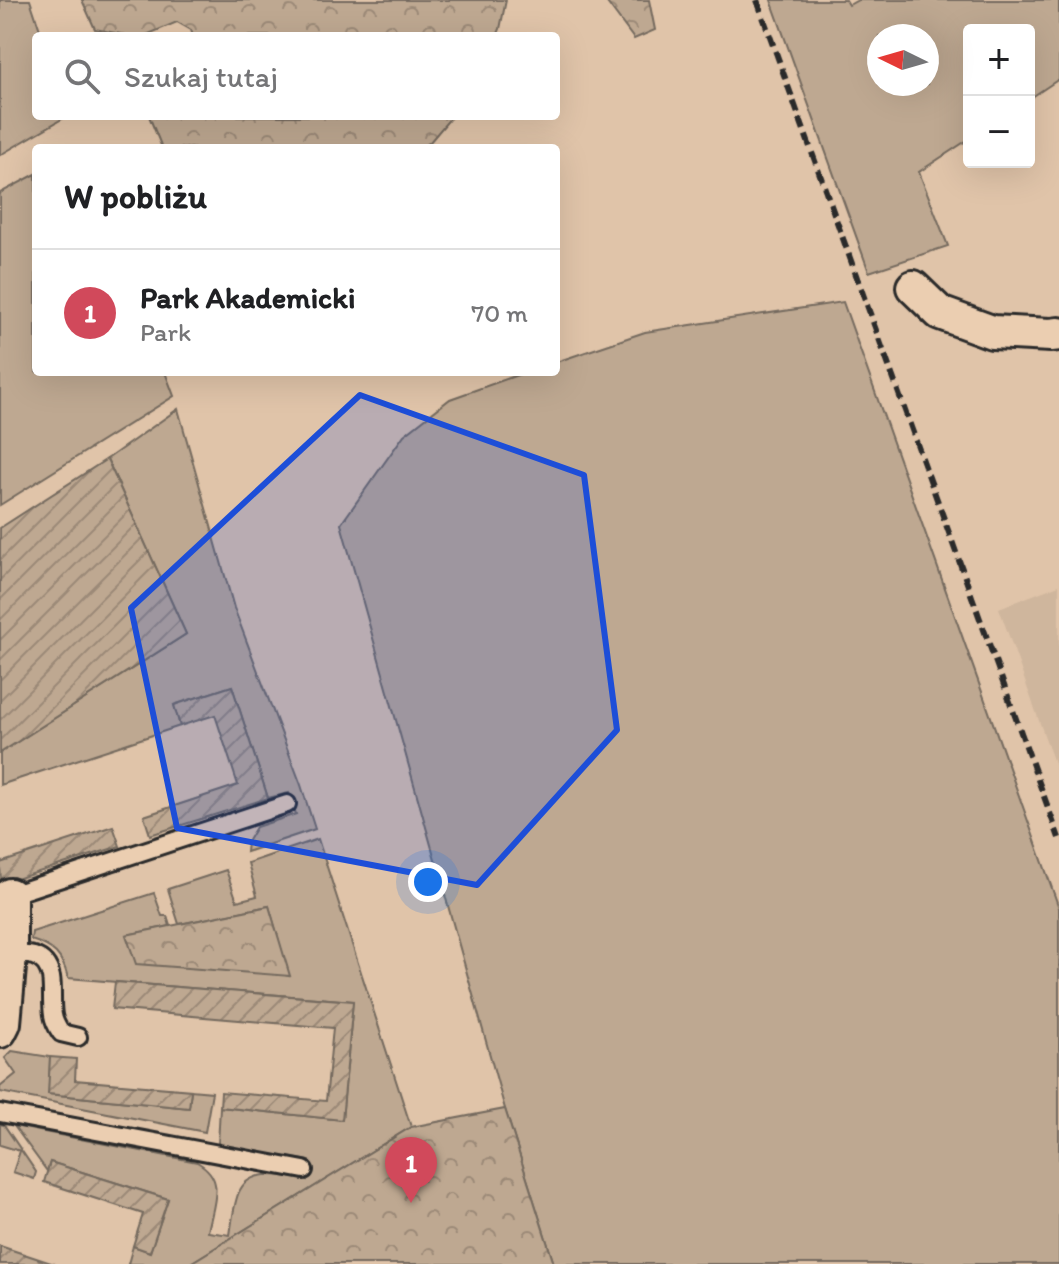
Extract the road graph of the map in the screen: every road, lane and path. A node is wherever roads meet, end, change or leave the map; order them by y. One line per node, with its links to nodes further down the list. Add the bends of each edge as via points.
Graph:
1 (913, 287): 2 (street, via 940,313 992,332)
2 (1059, 334)
3 (287, 804): 4 (lane)
4 (5, 896): 5 (street)
5 (5, 959): 6 (street); 7 (lane, via 35,954 44,963 55,1024 61,1033)
6 (0, 1031)
7 (78, 1037)
8 (0, 1113): 9 (lane)
9 (304, 1170)

